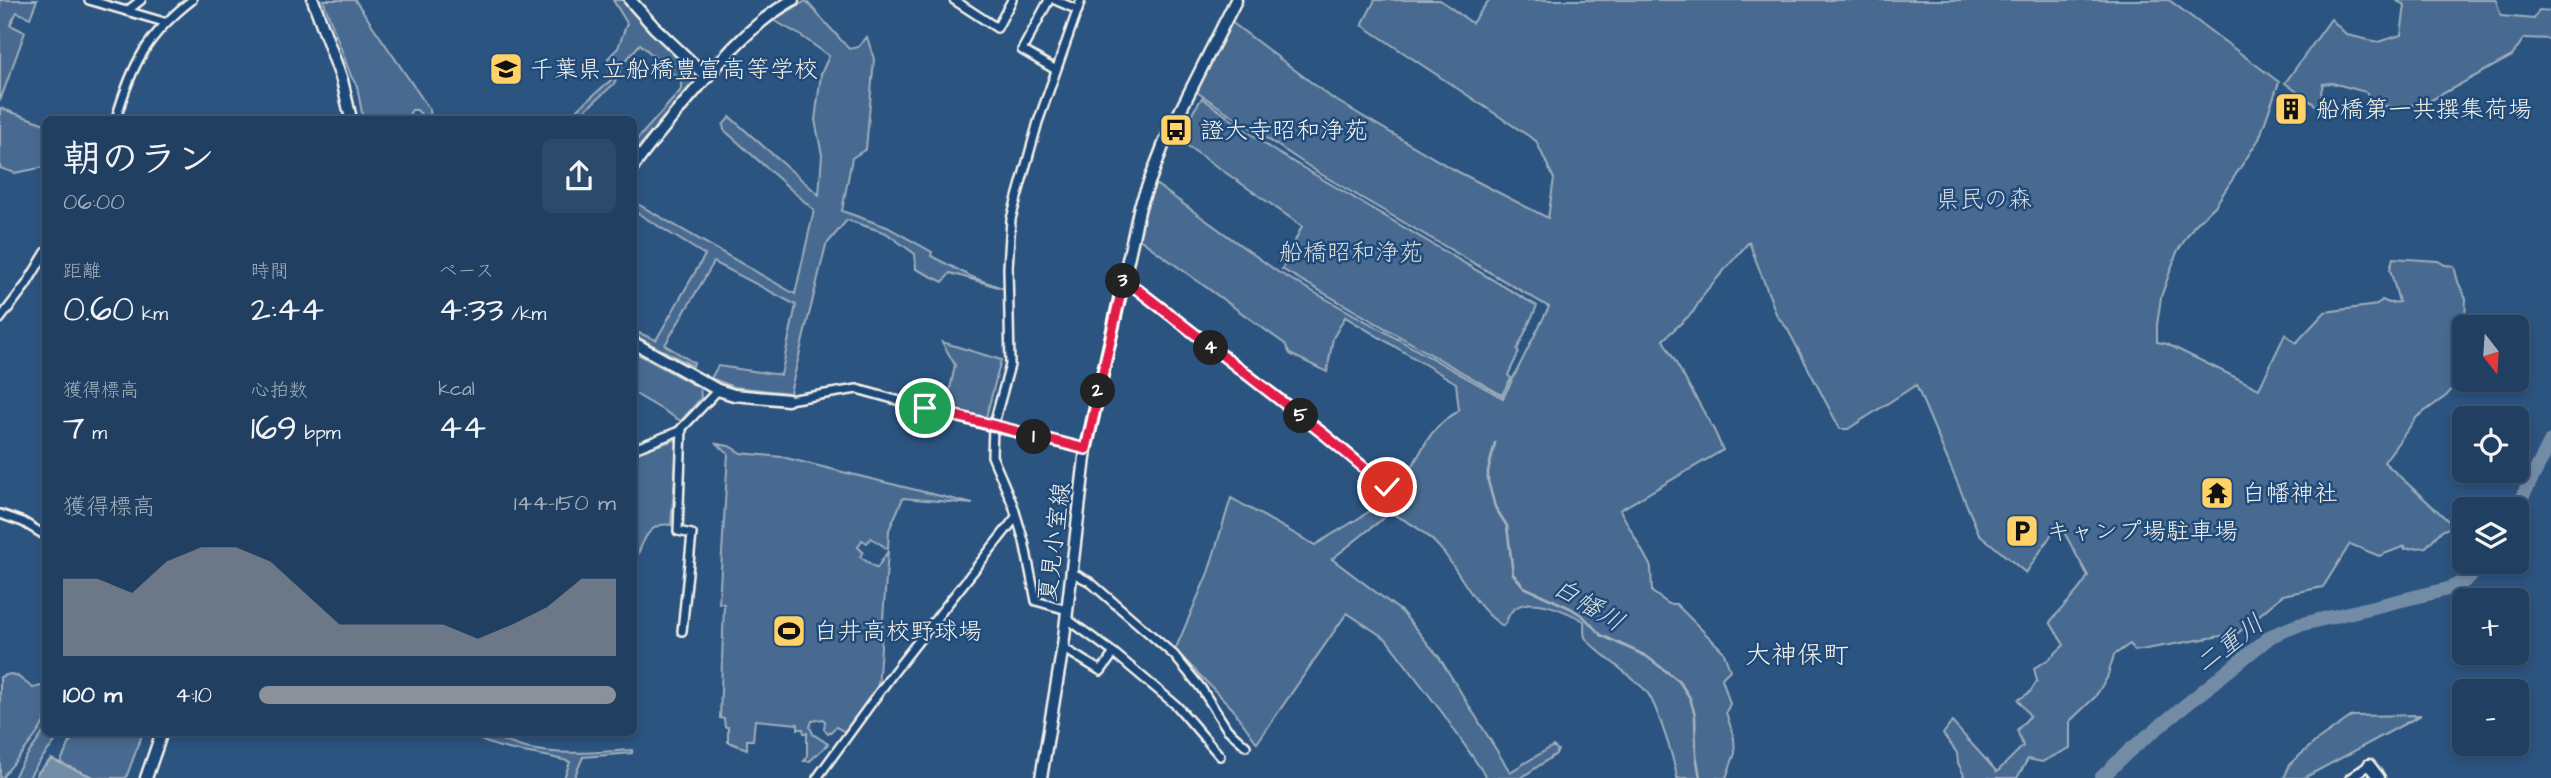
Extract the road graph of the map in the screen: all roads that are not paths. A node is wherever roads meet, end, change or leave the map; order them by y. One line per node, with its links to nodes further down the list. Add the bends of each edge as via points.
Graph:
1 (89, 0): 14 (street)
2 (141, 0): 14 (street)
3 (192, 0): 15 (street)
4 (313, 0): 19 (main road)
5 (630, 0): 17 (main road)
6 (793, 0): 17 (main road, via 750,31)
7 (954, 0): 8 (street, via 997,28)
8 (1012, 0)
9 (1049, 0): 16 (street, via 1022,50)
10 (1055, 0): 13 (street)
11 (1081, 0): 13 (street)
12 (1236, 0): 22 (main road, 夏見小室線, via 1152,172)
13 (1077, 10): 16 (street)
14 (127, 11): 15 (street)
15 (164, 22): 18 (street, via 142,51)
16 (1056, 70): 27 (street, via 1009,230 1010,365)
17 (707, 77): 20 (main road)
18 (117, 116)
19 (350, 116)
20 (637, 162)
21 (42, 258): 23 (street)
22 (1124, 279): 30 (main road, 夏見小室線); 31 (street)
23 (0, 319)
24 (637, 345): 25 (main road)
25 (718, 390): 26 (main road); 28 (street)
26 (788, 401): 27 (street, via 857,389)
27 (993, 427): 30 (street); 33 (street, via 992,456)
28 (682, 428): 29 (street); 37 (street, via 678,531 692,534)
29 (637, 448)
30 (1086, 449): 35 (main road, 夏見小室線)
31 (1392, 490)
32 (0, 514): 34 (street)
33 (1016, 517): 36 (street, via 1036,601); 45 (street)
34 (42, 534)
35 (1071, 572): 36 (main road, 夏見小室線); 41 (street, via 1090,582 1174,655 1227,729)
36 (1067, 614): 38 (main road, 夏見小室線); 39 (street)
37 (682, 631)
38 (1063, 648): 39 (street, via 1101,671); 46 (main road, 夏見小室線)
39 (1114, 653): 42 (street, via 1177,706)
40 (161, 736): 44 (main road)
41 (1246, 746)
42 (1220, 756)
43 (2369, 765): 47 (street); 48 (main road)
44 (146, 778)
45 (817, 778)
46 (1041, 778)
47 (2350, 778)
48 (2379, 778)

